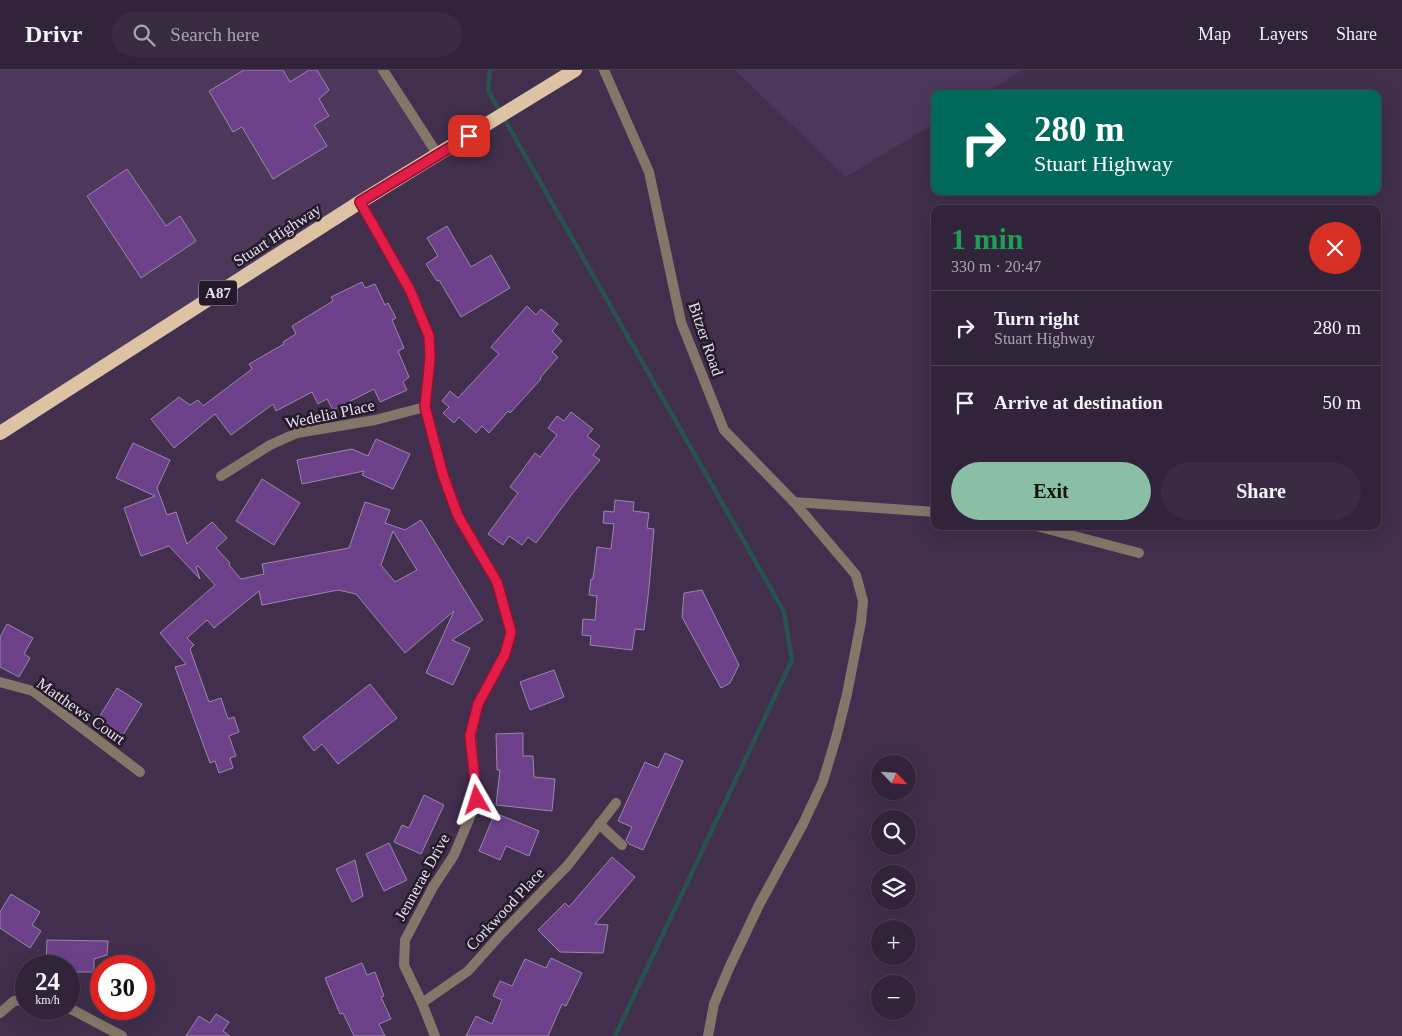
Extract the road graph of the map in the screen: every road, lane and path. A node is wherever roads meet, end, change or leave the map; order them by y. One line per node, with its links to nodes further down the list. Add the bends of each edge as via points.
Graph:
1 (383, 70): 4 (street)
2 (575, 70): 4 (highway, Stuart Highway / A87)
3 (604, 70): 9 (street, Bitzer Road, via 649,172 681,322 724,430)
4 (438, 155): 5 (highway, Stuart Highway / A87)
5 (360, 202): 6 (street, Jennerae Drive, via 410,290 429,336); 7 (highway, Stuart Highway / A87)
6 (425, 407): 8 (street, Wedelia Place, via 375,420 297,432); 19 (street, Jennerae Drive, via 458,516 497,582 511,632 505,654 478,704 470,736 477,800 454,855 405,940 404,965)
7 (0, 433)
8 (221, 476)
9 (794, 502): 10 (street); 24 (street, Bitzer Road, via 856,575 862,601 861,622 847,694 825,772 803,824 729,968 714,1004)
10 (931, 512)
11 (1051, 530): 12 (street)
12 (1139, 553)
13 (0, 682): 14 (street, Matthews Court, via 32,691)
14 (140, 772)
15 (616, 803): 16 (street, Corkwood Place)
16 (599, 824): 17 (street); 19 (street, Corkwood Place, via 568,865 468,971)
17 (622, 845)
18 (15, 1001): 20 (street)
19 (422, 1003): 23 (street, Jennerae Drive)
20 (0, 1013)
21 (80, 1014): 22 (street)
22 (122, 1036)
23 (436, 1036)
24 (708, 1036)

